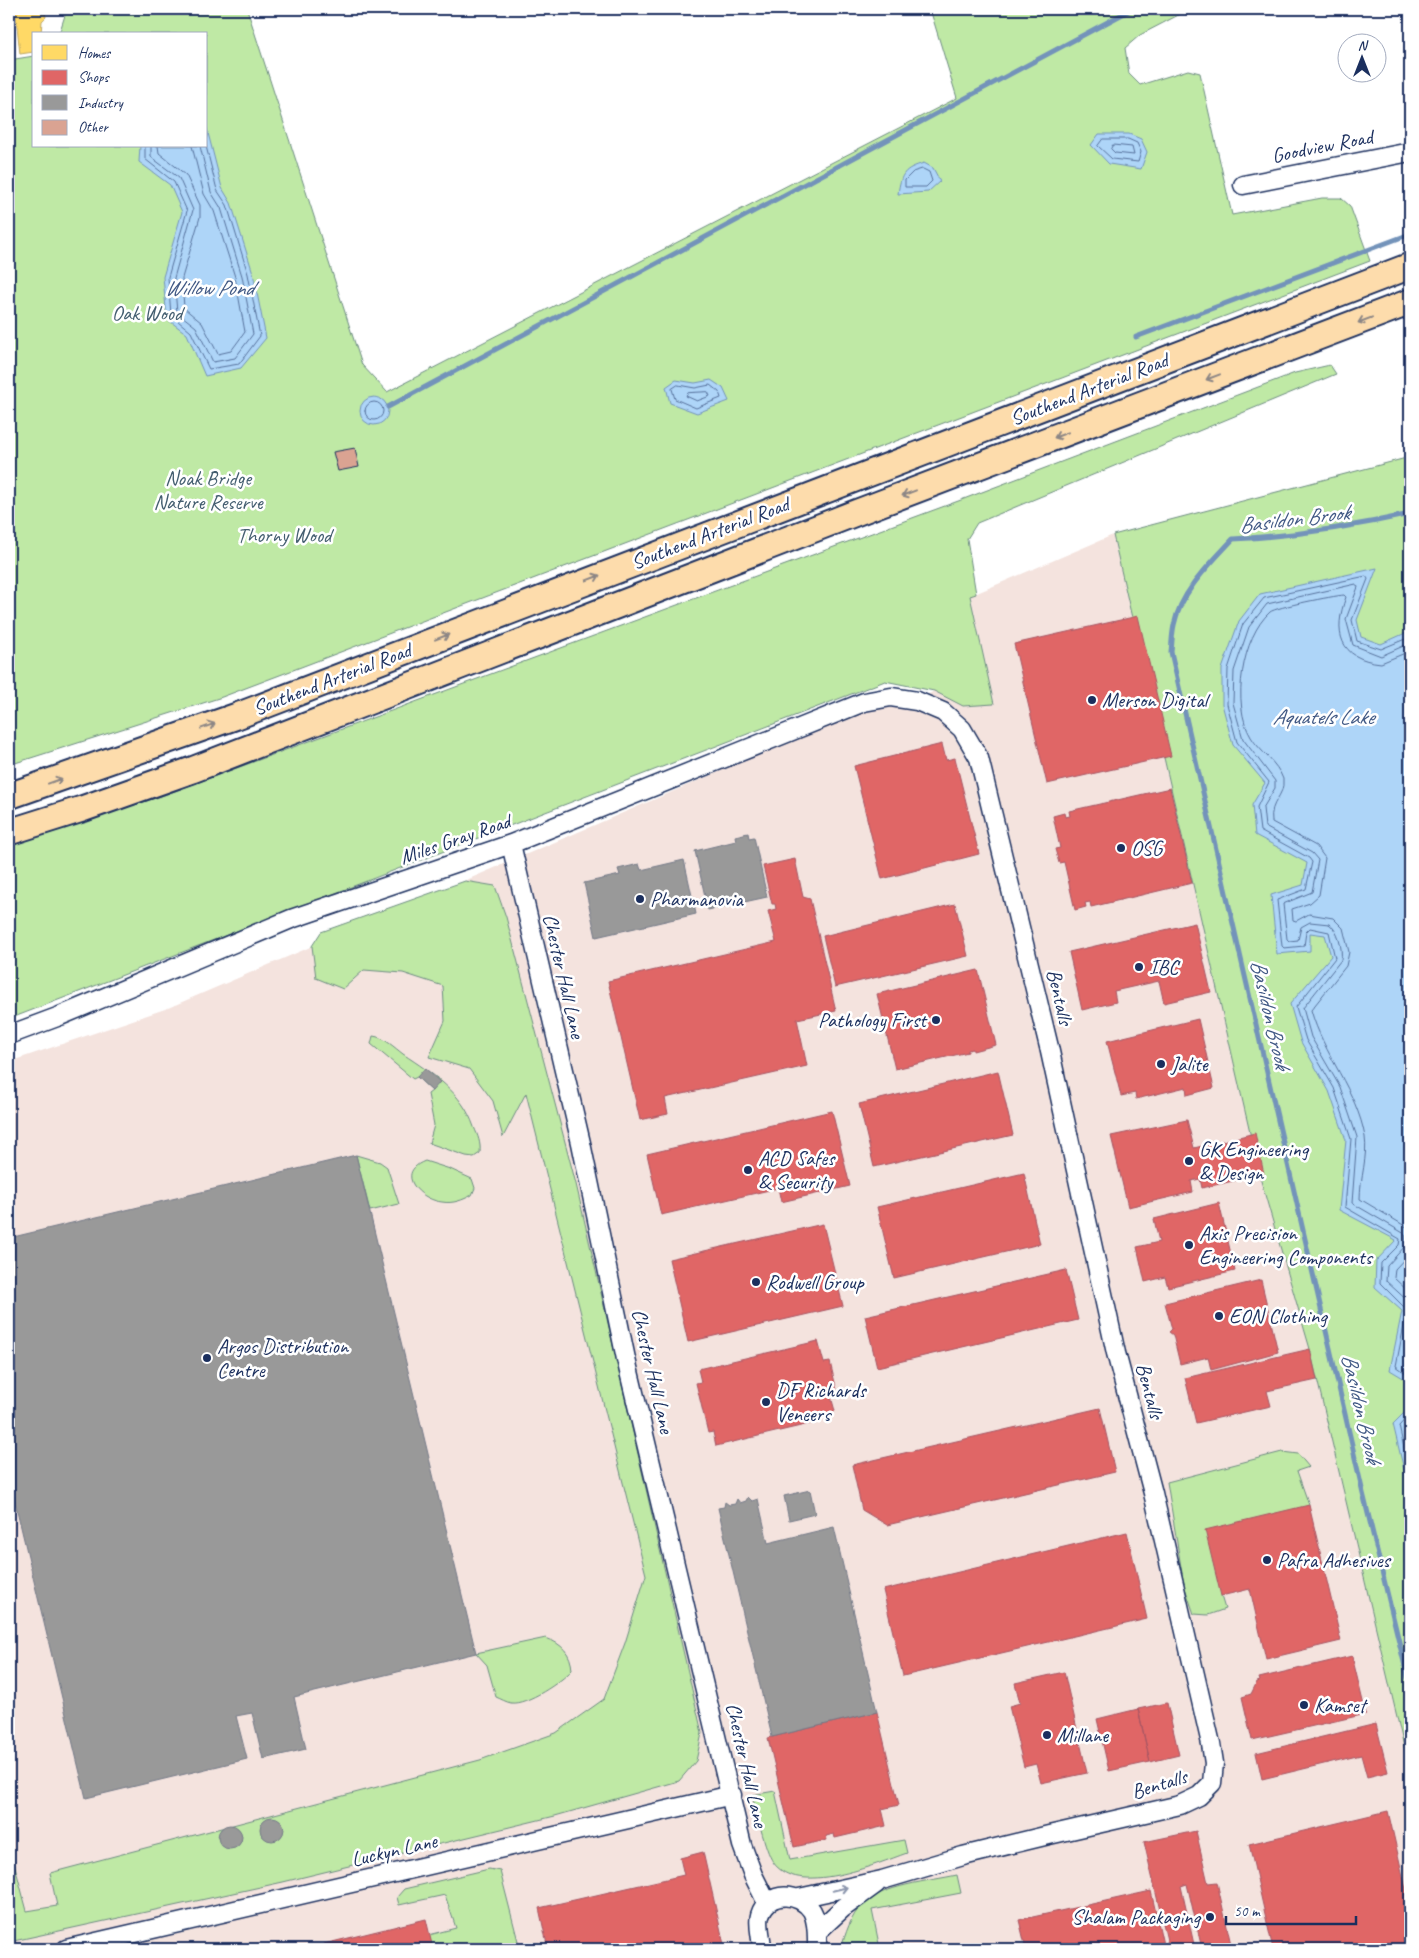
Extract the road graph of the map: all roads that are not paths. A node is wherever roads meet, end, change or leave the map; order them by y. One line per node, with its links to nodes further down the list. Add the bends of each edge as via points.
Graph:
1 (1410, 152): 2 (street, Goodview Road)
2 (1243, 185)
3 (1410, 266): 6 (highway, Southend Arterial Road, one-way to 3, via 237,716)
4 (1410, 302): 7 (highway, Southend Arterial Road, one-way to 7, via 192,770)
5 (917, 701): 8 (street, Miles Gray Road, via 891,697 864,702); 11 (street, Bentalls, via 943,712 962,729 979,758 1214,1763 1212,1783 1199,1796 1180,1805 963,1856)
6 (9, 796)
7 (9, 832)
8 (511, 844): 9 (street, Miles Gray Road, via 291,920); 10 (street, Chester Hall Lane, via 581,1143 626,1359)
9 (9, 1035)
10 (732, 1795): 13 (street, Chester Hall Lane, via 742,1846); 15 (street, Luckyn Lane)
11 (882, 1880): 12 (street, Bentalls, one-way to 11); 14 (street, Bentalls, via 843,1908)
12 (799, 1898): 13 (street, Bentalls, via 778,1897); 14 (street, via 814,1914)
13 (767, 1903): 16 (street, via 760,1915)
14 (817, 1941)
15 (66, 1949)
16 (762, 1949)

